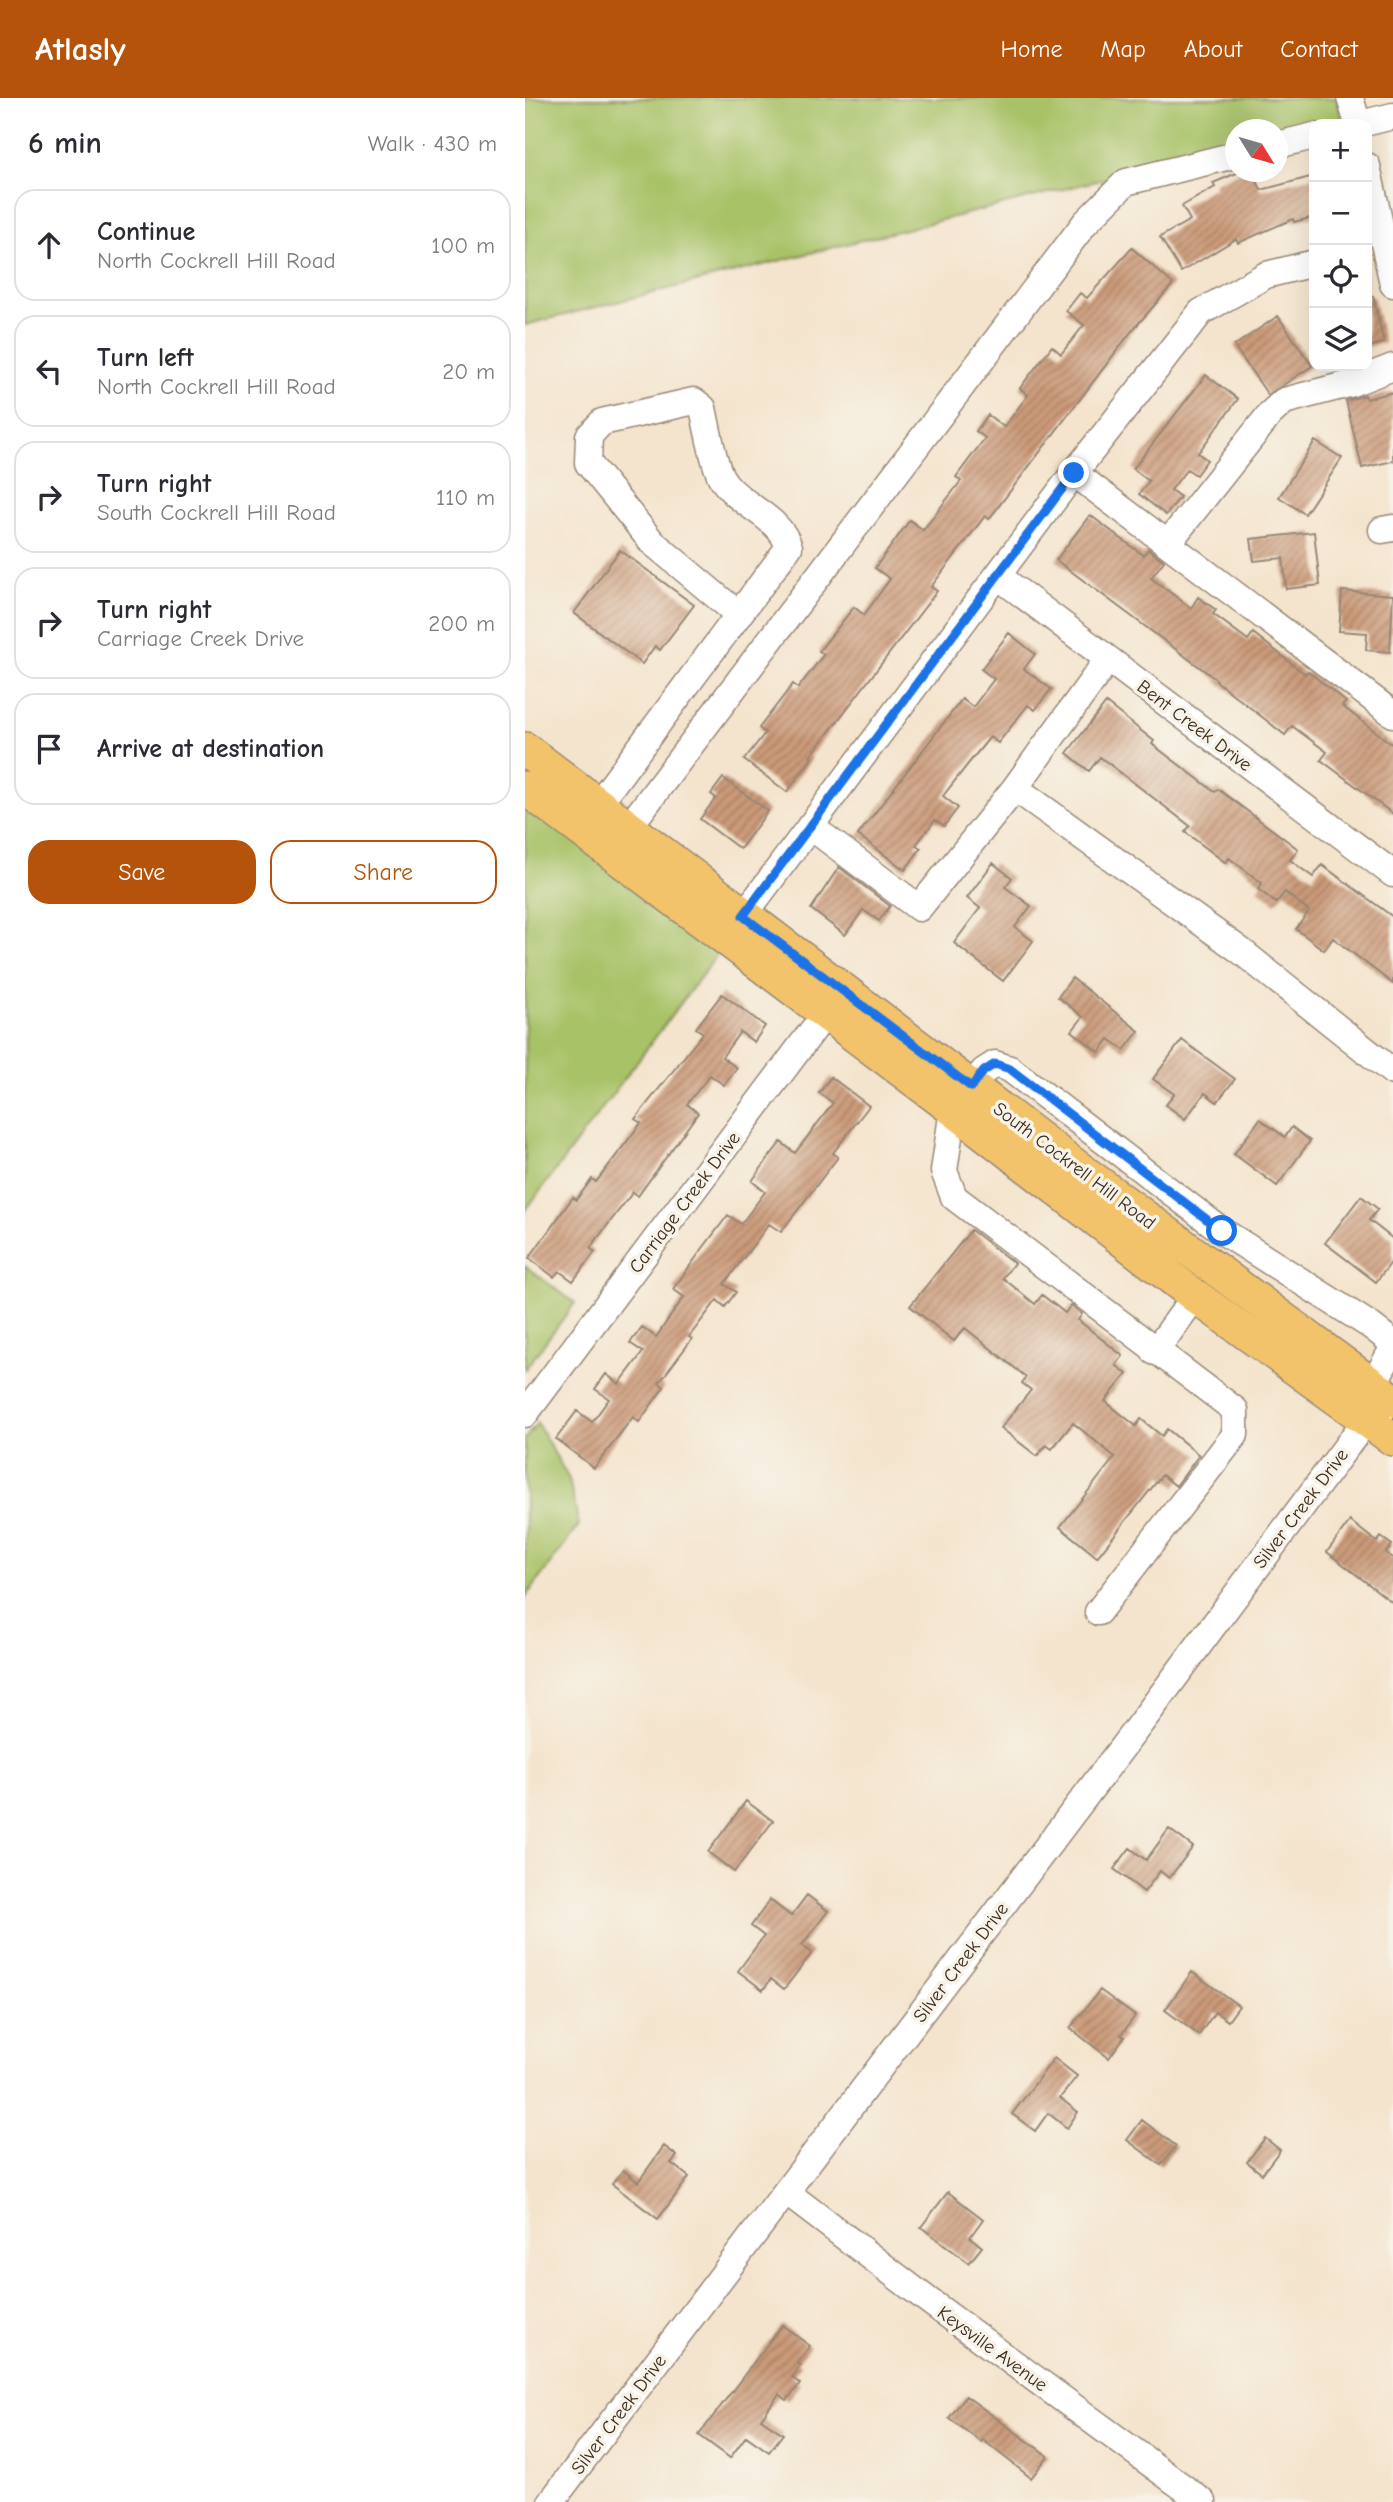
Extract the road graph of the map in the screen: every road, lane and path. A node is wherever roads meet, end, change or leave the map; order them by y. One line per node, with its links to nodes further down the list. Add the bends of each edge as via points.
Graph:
1 (1350, 98): 3 (street)
2 (1393, 116): 4 (street)
3 (1357, 119)
4 (1372, 121)
5 (1309, 137): 6 (street)
6 (1288, 142)
7 (1225, 157): 24 (street, via 1126,182 1085,223)
8 (1370, 182): 9 (street)
9 (1381, 246): 11 (street)
10 (1309, 264): 13 (street, via 1266,275 1201,312)
11 (1393, 284)
12 (1393, 367): 14 (street, via 1284,401)
13 (1074, 473): 14 (street); 15 (street)
14 (1168, 543): 18 (street)
15 (998, 576): 17 (street, Bent Creek Drive); 23 (street)
16 (739, 615): 16 (street, via 789,548 785,534 731,490 720,475 703,408 694,401 602,422 589,436 588,463 652,542); 22 (street)
17 (1108, 659): 21 (street); 25 (street, Bent Creek Drive)
18 (1393, 714)
19 (525, 749): 22 (main road, South Cockrell Hill Road)
20 (525, 788): 22 (main road, South Cockrell Hill Road)
21 (1015, 788): 23 (street, via 919,908); 28 (street, via 1241,951)
22 (588, 817): 24 (main road, South Cockrell Hill Road); 26 (main road, South Cockrell Hill Road)
23 (810, 826): 26 (street)
24 (628, 828): 26 (main road, South Cockrell Hill Road)
25 (1393, 874)
26 (734, 927): 27 (main road, South Cockrell Hill Road)
27 (834, 1002): 29 (main road, South Cockrell Hill Road); 34 (street, Carriage Creek Drive)
28 (1393, 1072)
29 (962, 1098): 30 (main road, South Cockrell Hill Road); 31 (street, via 995,1064 1010,1069 1222,1231 1371,1326); 32 (street, via 944,1171 954,1197); 33 (main road, South Cockrell Hill Road)
30 (1195, 1296): 32 (street); 33 (main road, South Cockrell Hill Road)
31 (1393, 1345): 33 (street, Silver Creek Drive)
32 (1155, 1352): 36 (street, via 1235,1410 1235,1434)
33 (1381, 1402): 35 (main road, South Cockrell Hill Road); 37 (street, Silver Creek Drive)
34 (525, 1414)
35 (1393, 1439)
36 (1098, 1612)
37 (786, 2192): 38 (street, Silver Creek Drive); 39 (street, Keysville Avenue)
38 (551, 2502)
39 (1203, 2502)

